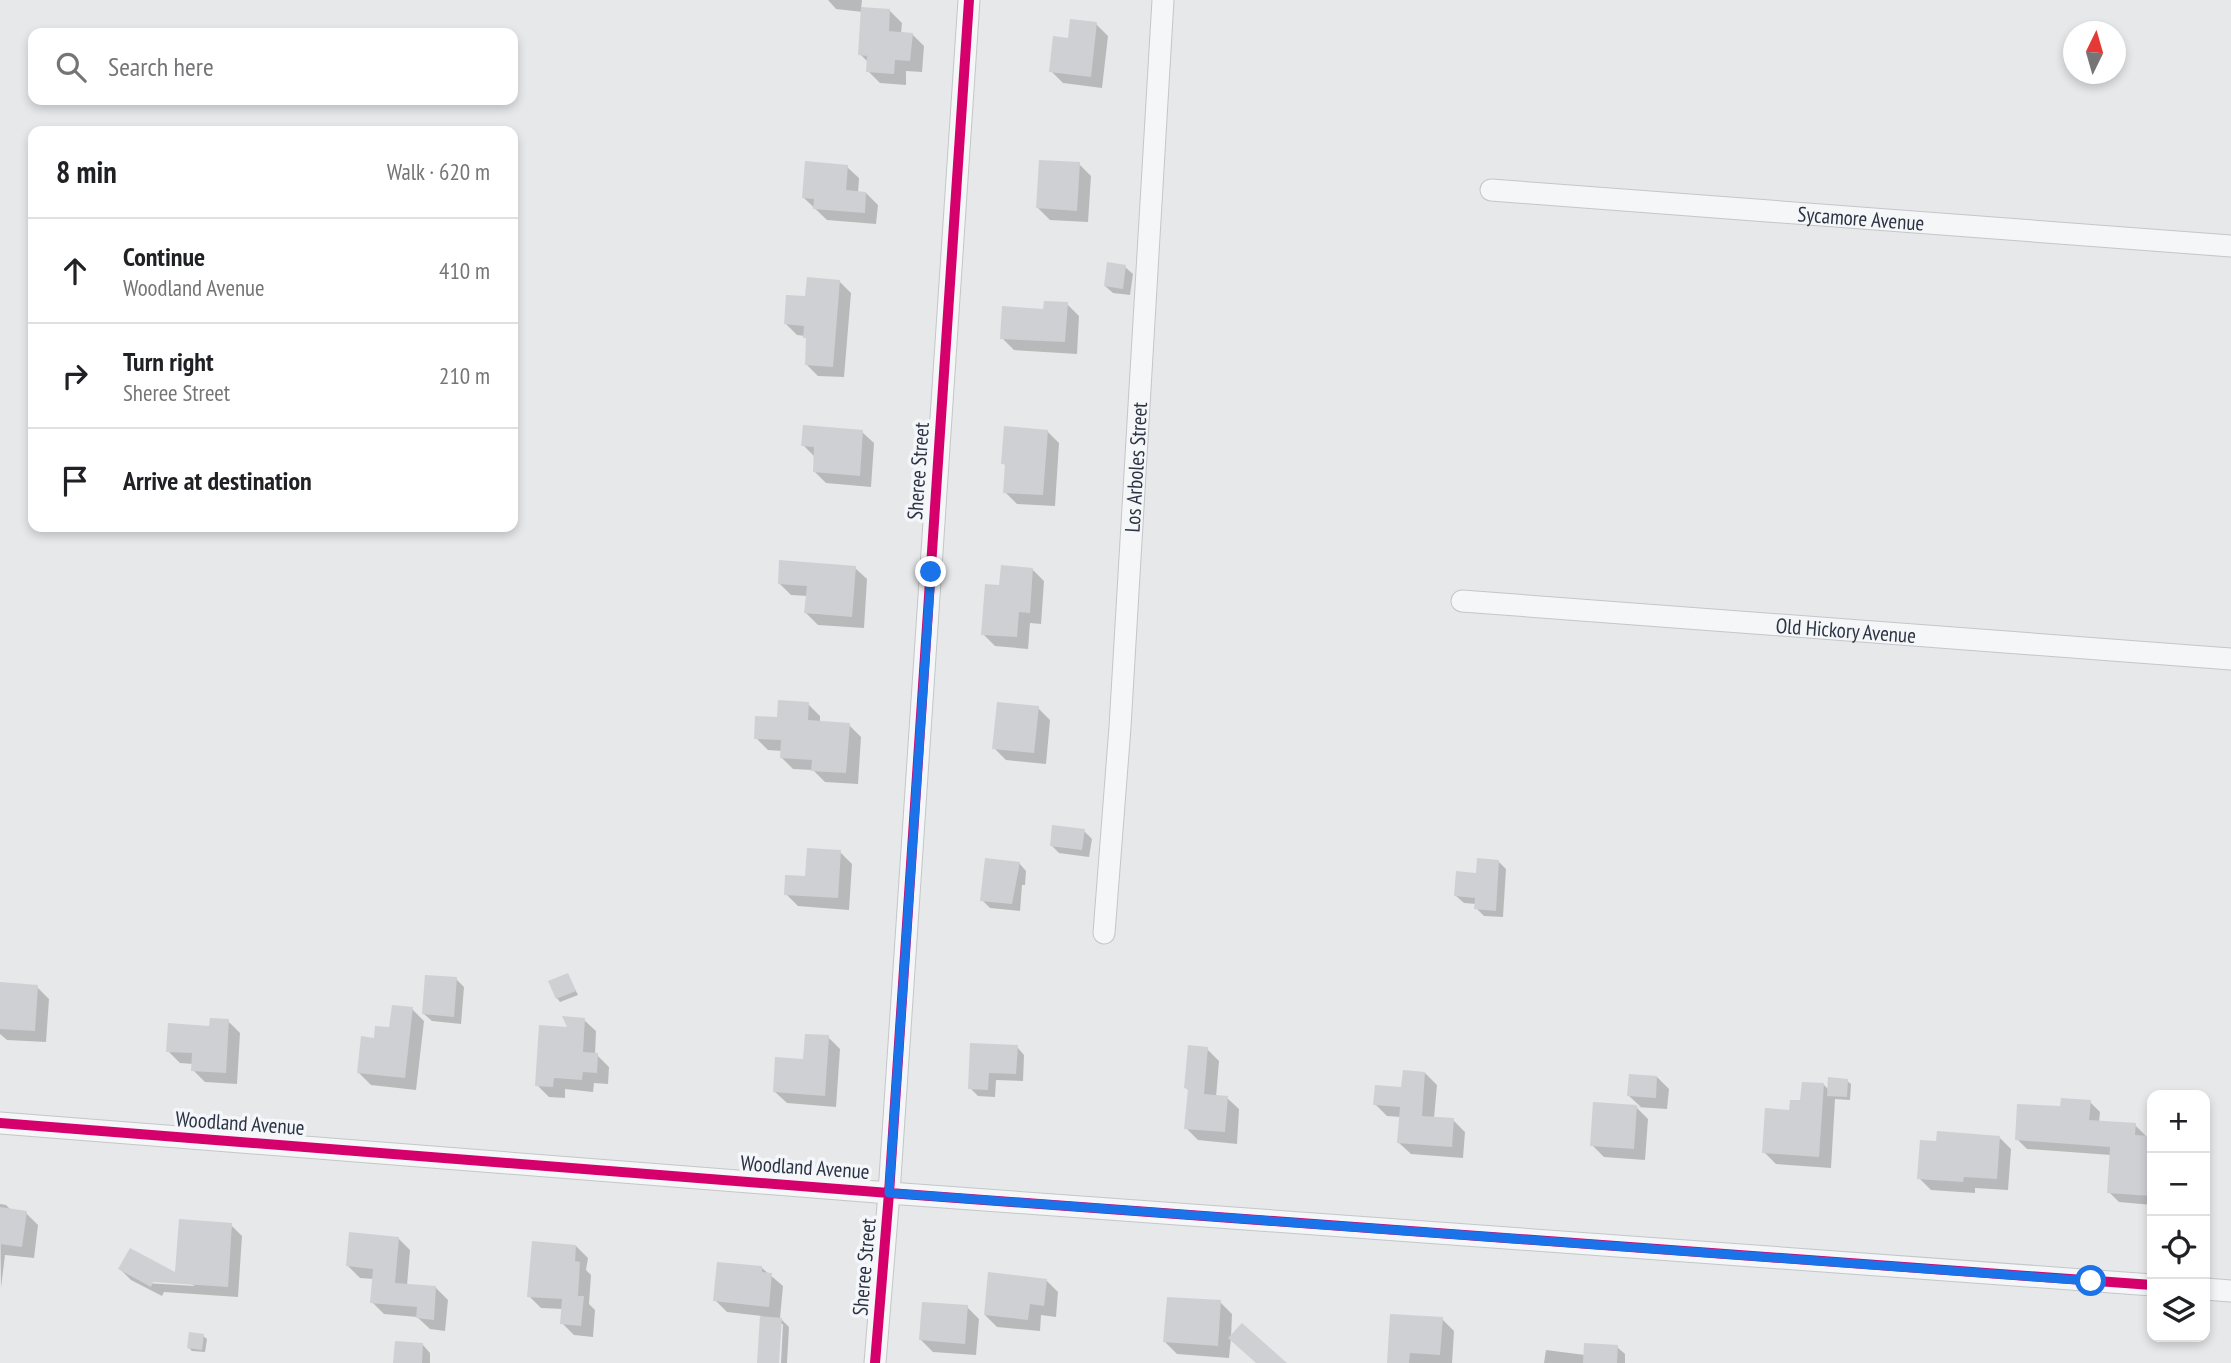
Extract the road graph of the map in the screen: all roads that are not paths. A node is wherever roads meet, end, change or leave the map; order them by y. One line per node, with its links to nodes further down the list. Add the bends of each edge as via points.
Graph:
1 (969, 0): 9 (street, Sheree Street)
2 (1163, 0): 7 (street, Los Arboles Street)
3 (1491, 190): 4 (street, Sycamore Avenue)
4 (2231, 246)
5 (1462, 601): 6 (street, Old Hickory Avenue)
6 (2231, 659)
7 (1104, 933)
8 (0, 1123): 9 (street, Woodland Avenue)
9 (889, 1193): 10 (street, Woodland Avenue); 13 (street, Sheree Street)
10 (2147, 1285)
11 (2210, 1289): 12 (street)
12 (2231, 1291)
13 (875, 1363)

